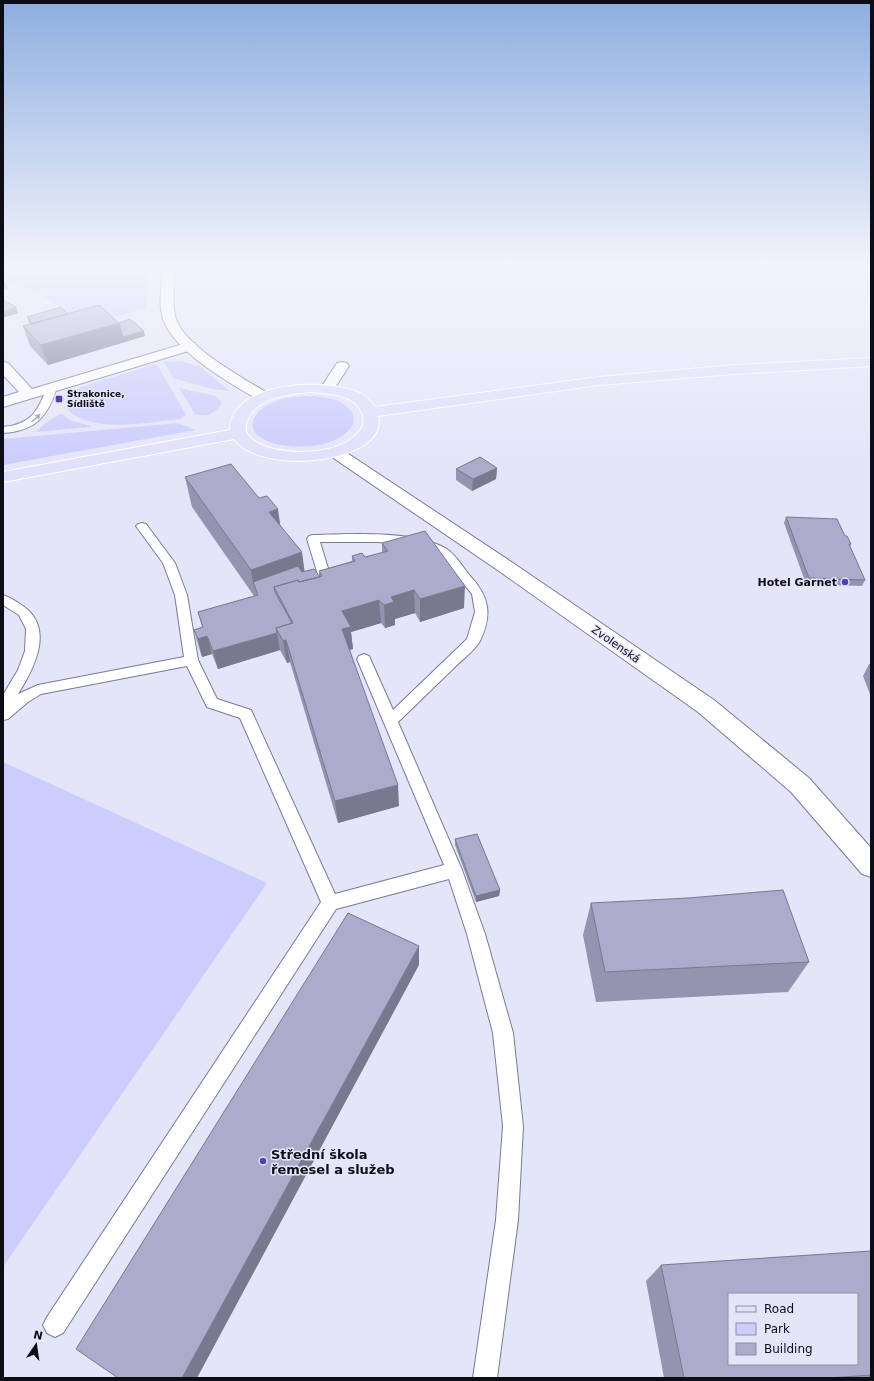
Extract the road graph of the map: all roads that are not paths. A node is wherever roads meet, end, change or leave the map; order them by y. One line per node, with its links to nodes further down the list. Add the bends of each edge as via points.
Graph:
1 (175, 331): 2 (street)
2 (190, 346): 6 (street); 9 (street, via 209,362)
3 (871, 362): 11 (main road, via 755,368 599,381)
4 (3, 366): 8 (street)
5 (342, 366): 7 (street)
6 (52, 387): 8 (street); 12 (lane, one-way to 6, via 25,426 37,418 49,398)
7 (327, 389): 9 (main road, via 294,389); 11 (main road, via 356,397)
8 (29, 394): 10 (street)
9 (264, 397): 13 (main road, via 242,414 238,423)
10 (3, 402)
11 (371, 412): 14 (main road, via 372,423 366,434 353,444)
12 (3, 430)
13 (239, 433): 14 (main road, via 246,442 259,450 275,455 309,457); 15 (main road)
14 (335, 452): 24 (street, Zvolenská, via 706,706 800,785)
15 (3, 477)
16 (142, 526): 20 (lane, via 169,563 179,589)
17 (325, 578): 23 (lane, via 313,540 334,538 404,541 427,544 442,550 478,593 482,609 473,641)
18 (3, 599): 21 (lane, via 24,612 33,629 32,652 25,671)
19 (364, 659): 23 (lane)
20 (191, 660): 22 (lane, via 38,690 22,698); 26 (lane, via 212,703 246,714)
21 (3, 707)
22 (3, 715)
23 (390, 721): 25 (lane)
24 (871, 866)
25 (454, 870): 26 (lane); 28 (lane, via 476,934 503,1033 513,1126 507,1220)
26 (330, 903): 27 (lane)
27 (56, 1325)
28 (485, 1378)

